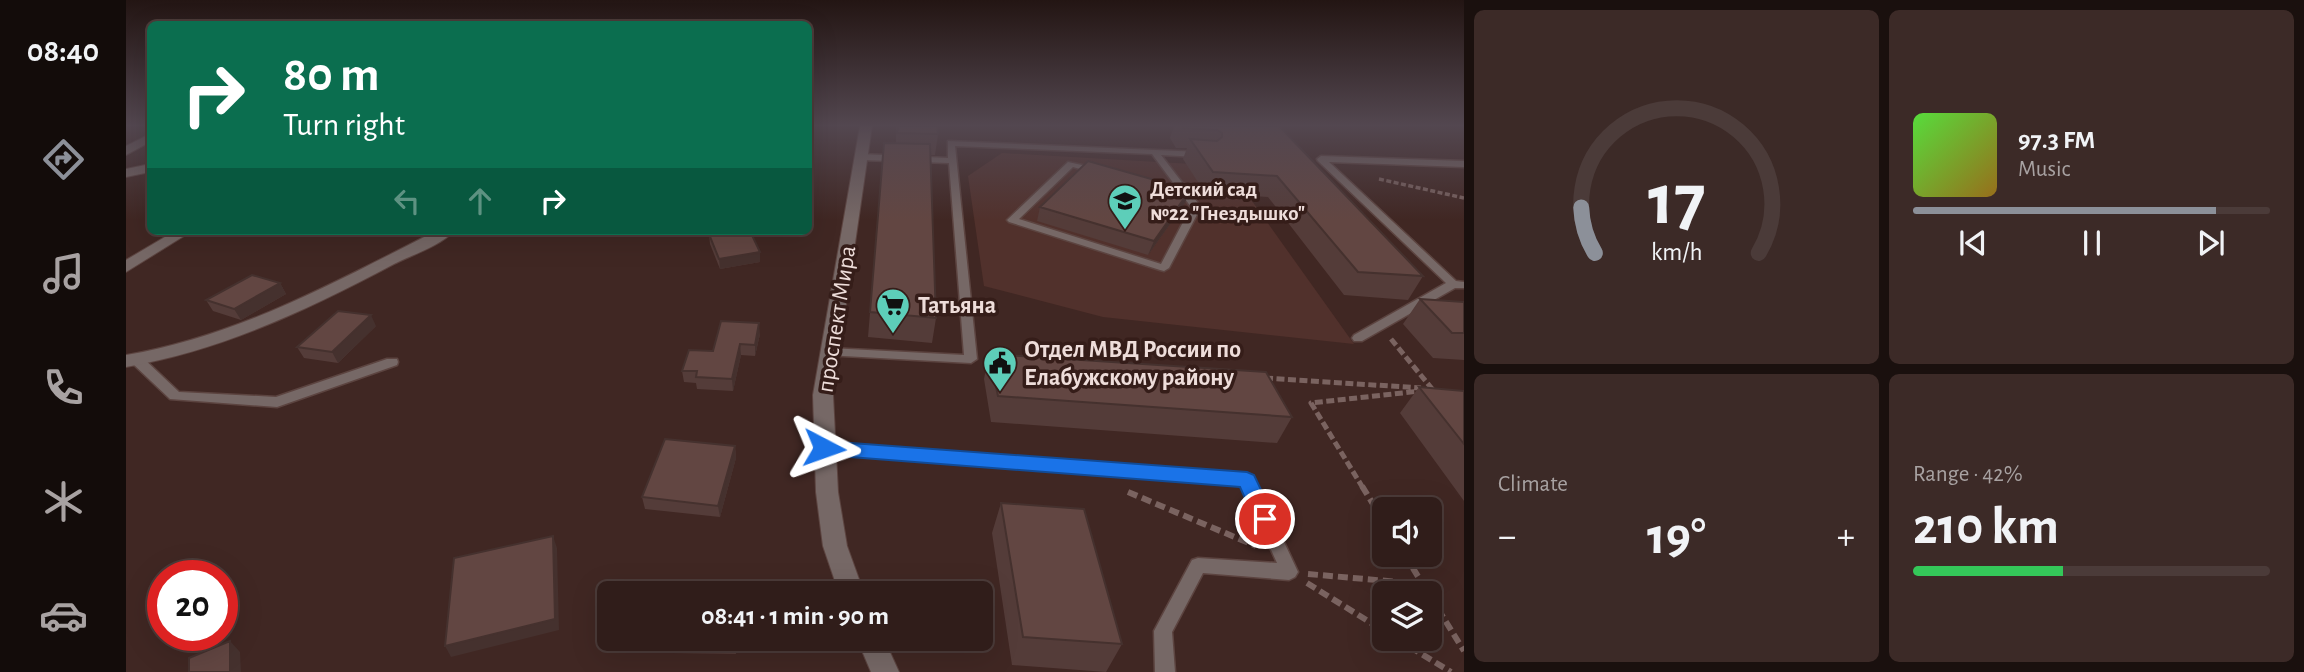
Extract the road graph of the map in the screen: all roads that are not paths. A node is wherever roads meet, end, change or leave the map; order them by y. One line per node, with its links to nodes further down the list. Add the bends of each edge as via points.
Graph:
1 (861, 157): 17 (street, проспект Мира)
2 (869, 157): 5 (lane)
3 (952, 157): 5 (lane)
4 (1158, 157): 11 (lane)
5 (952, 161): 17 (lane, via 971,359)
6 (1464, 164): 15 (lane, via 1321,159)
7 (147, 169): 8 (street)
8 (126, 173)
9 (1109, 174): 11 (lane, via 1071,164 1013,220 1164,268 1196,207)
10 (1173, 191): 11 (lane)
11 (1186, 195)
12 (178, 235): 14 (street)
13 (439, 235): 18 (street, via 235,335 181,352)
14 (126, 267)
15 (1458, 285): 16 (lane)
16 (1357, 338)
17 (829, 352): 20 (street, проспект Мира, via 822,395)
18 (131, 360): 19 (lane, via 175,396 277,402)
19 (392, 362)
20 (824, 448): 21 (street, проспект Мира, via 835,546); 24 (lane, via 1247,480 1286,565 1198,565 1163,631)
21 (847, 581)
22 (875, 651): 23 (street)
23 (884, 672)
24 (1165, 672)

